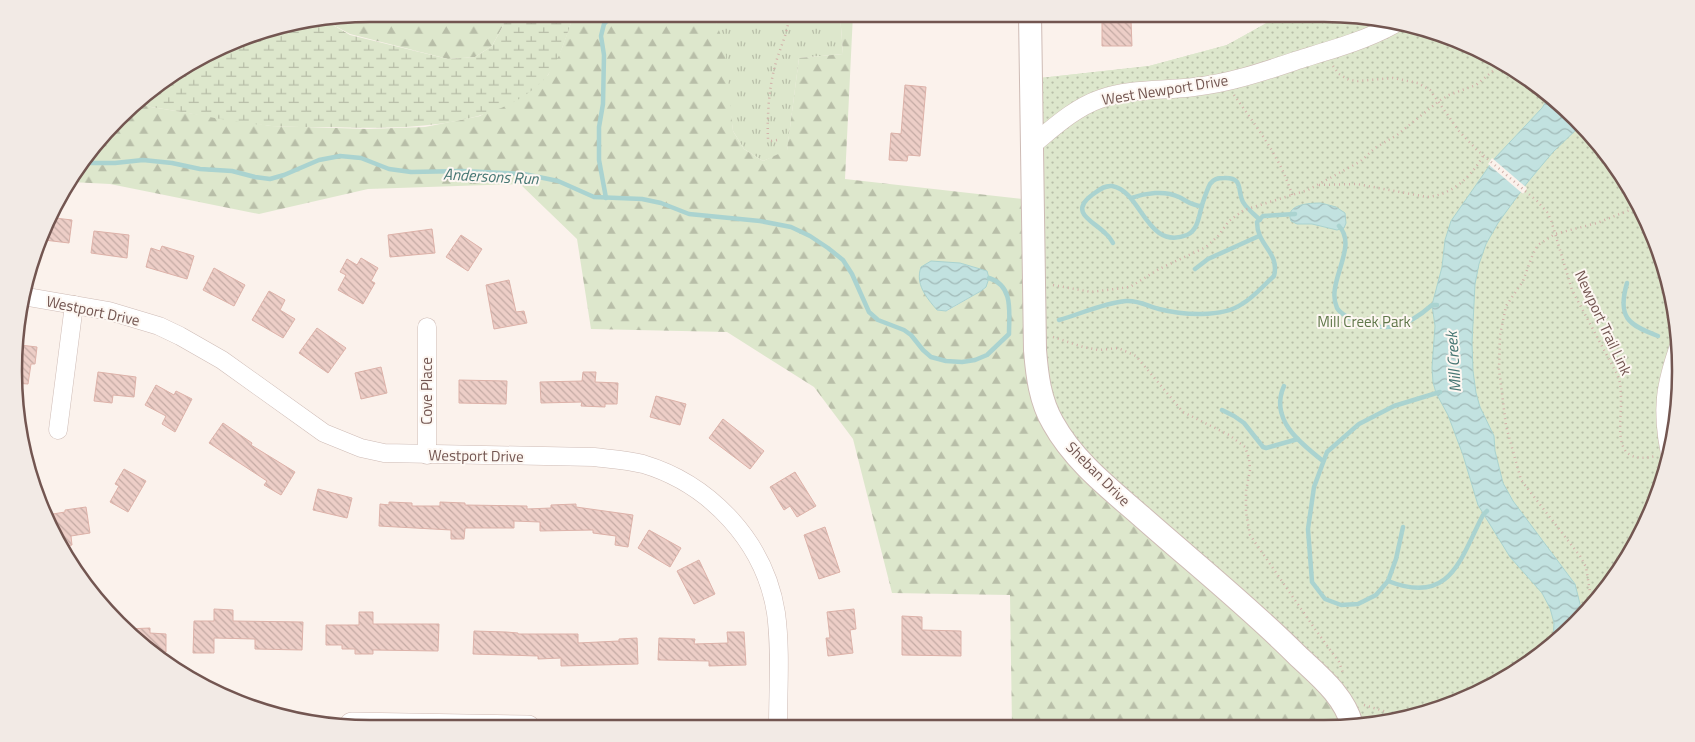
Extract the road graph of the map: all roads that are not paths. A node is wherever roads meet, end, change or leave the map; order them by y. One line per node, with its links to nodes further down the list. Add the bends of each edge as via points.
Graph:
1 (1030, 22): 3 (street, Sheban Drive)
2 (1386, 28): 3 (street, West Newport Drive, via 1225,82 1101,98 1077,110)
3 (1031, 146): 11 (street, Sheban Drive, via 1035,350 1046,409 1062,438 1091,472 1285,643 1334,691)
4 (30, 297): 5 (street, Westport Drive)
5 (74, 305): 8 (street); 10 (street, Westport Drive, via 126,315 180,336 222,360 311,424 341,441 384,453)
6 (427, 327): 10 (street, Cove Place)
7 (1672, 364): 9 (street, via 1664,412)
8 (58, 430)
9 (1667, 433)
10 (426, 455): 12 (street, Westport Drive, via 620,460 664,472 708,498 728,515 746,538 771,590 778,635)
11 (1350, 719)
12 (778, 720)

